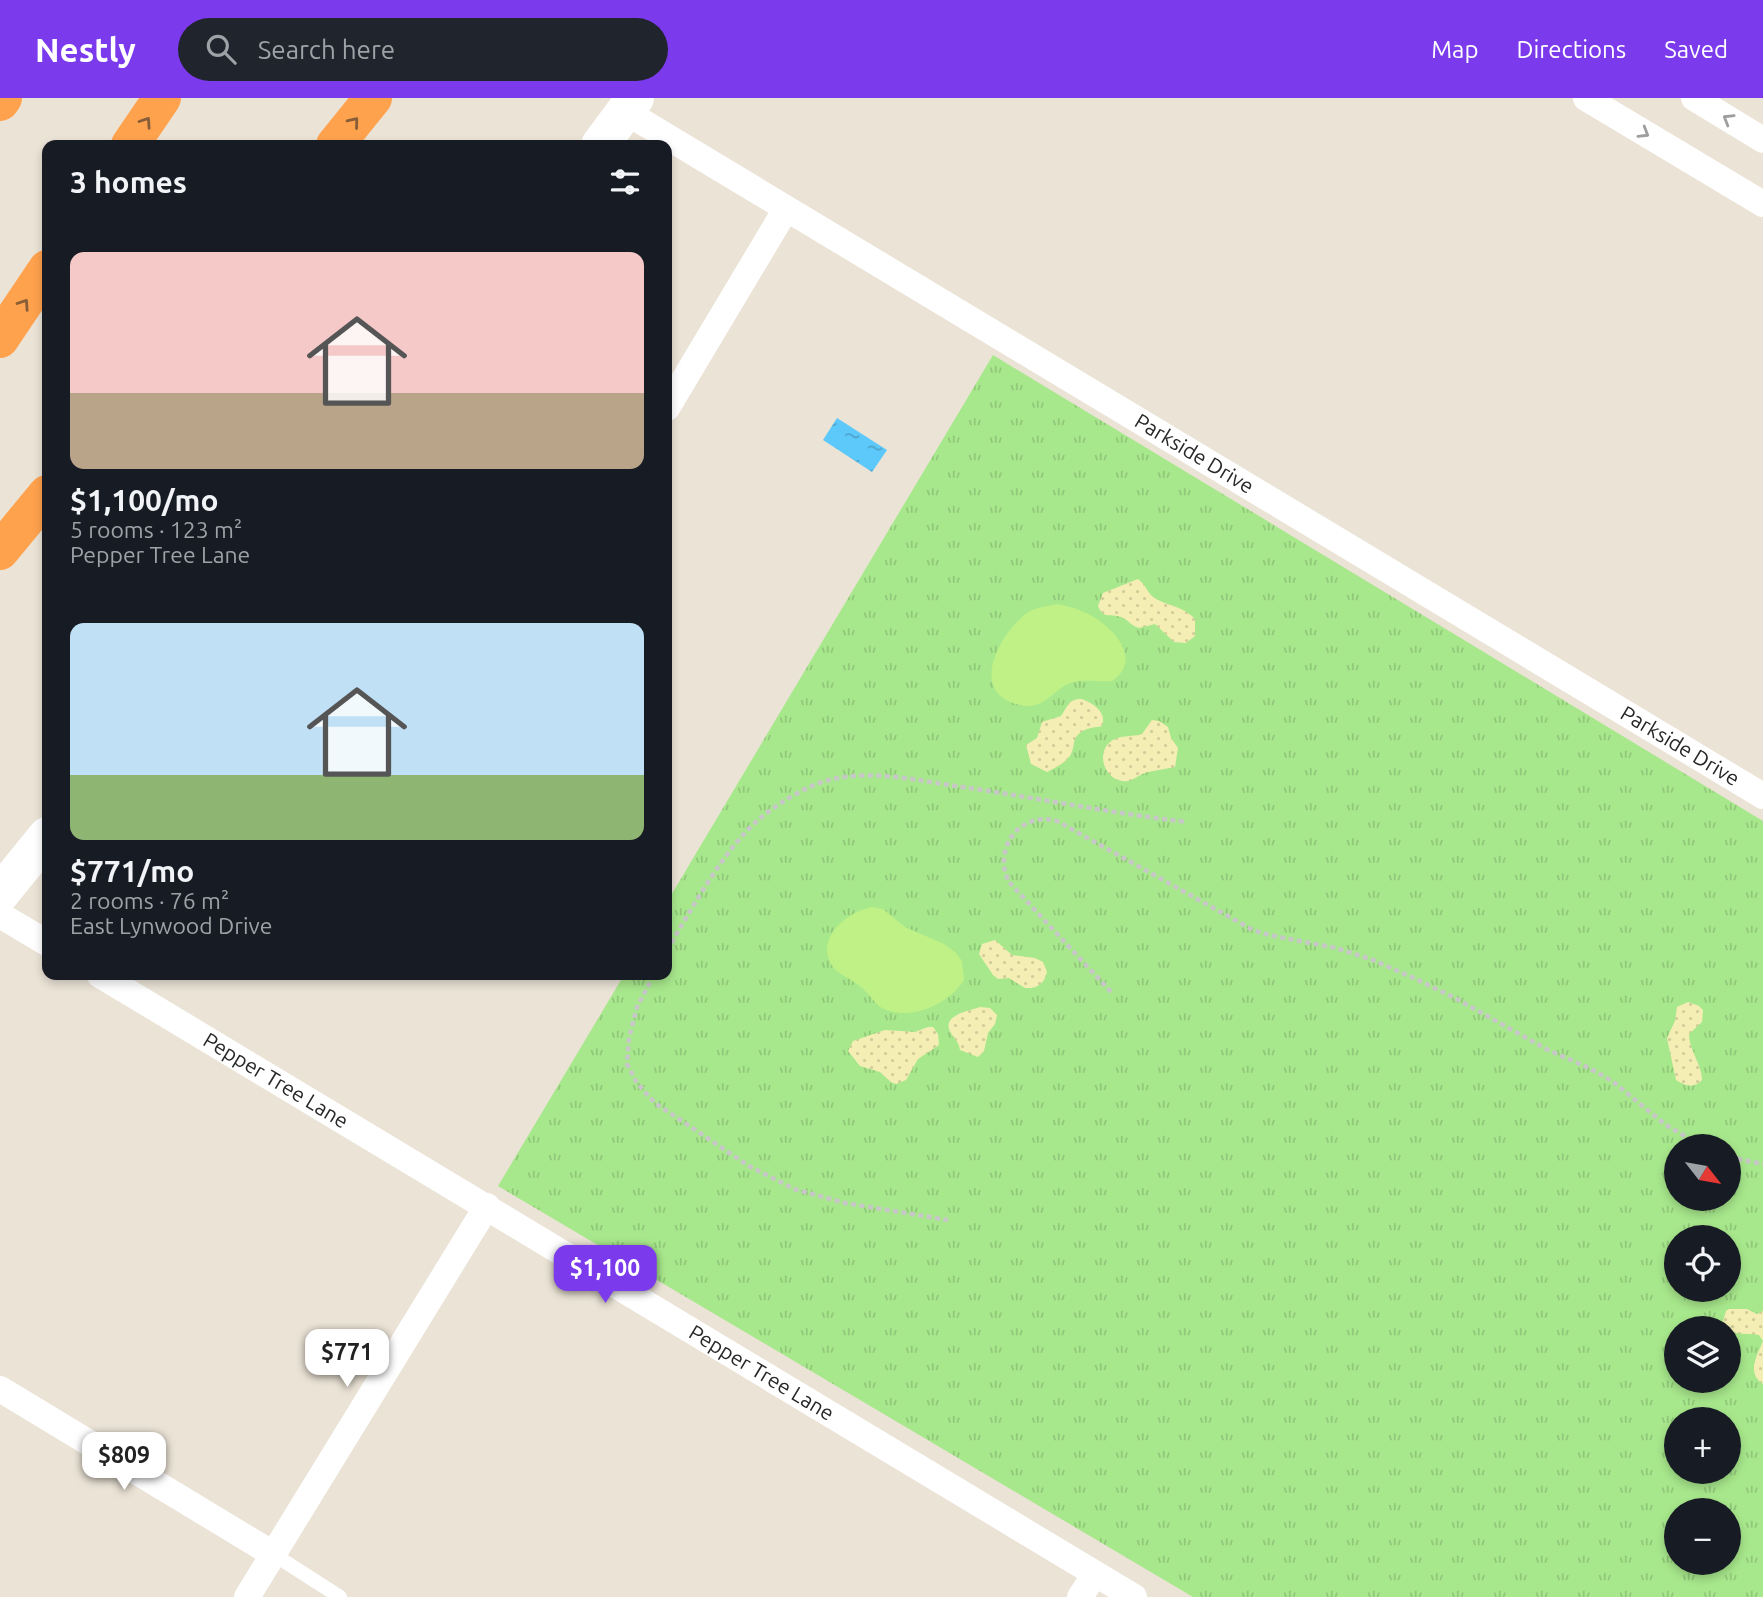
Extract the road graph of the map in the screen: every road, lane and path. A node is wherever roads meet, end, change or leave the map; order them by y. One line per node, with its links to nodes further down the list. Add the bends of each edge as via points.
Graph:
1 (162, 98): 7 (highway, one-way to 1)
2 (373, 98): 8 (highway, one-way to 2)
3 (1586, 98): 10 (street, one-way to 10)
4 (1694, 98): 6 (street, one-way to 4)
5 (630, 105): 9 (main road); 11 (street, Parkside Drive)
6 (1763, 139)
7 (133, 140)
8 (339, 140)
9 (604, 140)
10 (1763, 204)
11 (786, 209): 14 (street); 17 (street, Parkside Drive)
12 (42, 277): 13 (highway, one-way to 12)
13 (0, 340)
14 (672, 400)
15 (42, 500): 16 (highway)
16 (0, 551)
17 (1763, 796)
18 (1187, 822): 23 (path, via 898,777 836,778 799,793 762,817 732,849)
19 (42, 842): 20 (main road)
20 (0, 894)
21 (0, 915): 22 (street)
22 (42, 940)
23 (672, 942)
24 (108, 980): 30 (street, Pepper Tree Lane)
25 (651, 980): 31 (path, via 628,1038 627,1064 655,1103 749,1166 794,1189 845,1203)
26 (1111, 992): 27 (path, via 1008,881 1004,863 1013,835 1035,819 1057,821 1253,930 1373,960 1455,998 1612,1081)
27 (1681, 1134)
28 (1741, 1159): 29 (path)
29 (1763, 1164)
30 (487, 1206): 33 (street); 34 (street, Pepper Tree Lane)
31 (948, 1220)
32 (0, 1389): 33 (street)
33 (273, 1554): 35 (street); 36 (lane)
34 (1095, 1574): 37 (street); 38 (street, Pepper Tree Lane)
35 (247, 1597)
36 (340, 1597)
37 (1080, 1597)
38 (1134, 1597)

